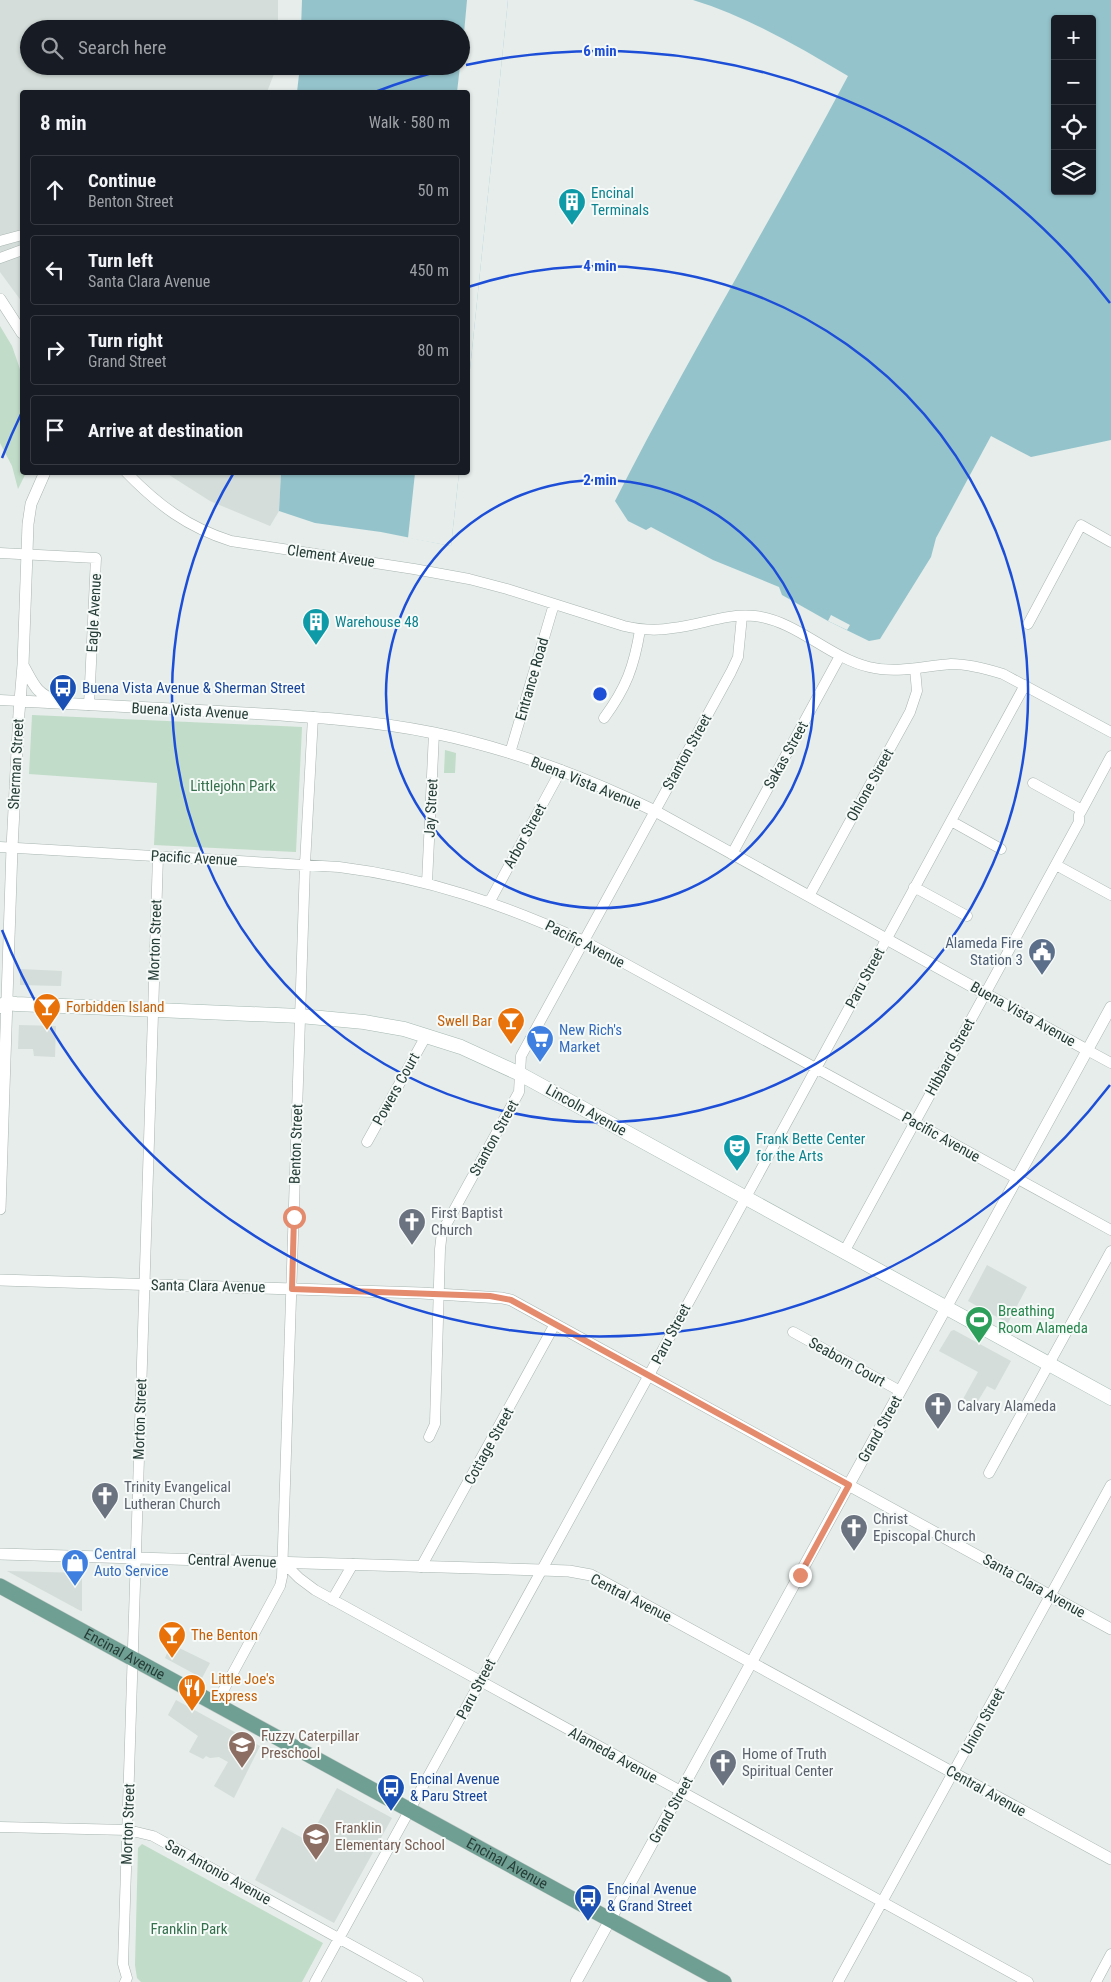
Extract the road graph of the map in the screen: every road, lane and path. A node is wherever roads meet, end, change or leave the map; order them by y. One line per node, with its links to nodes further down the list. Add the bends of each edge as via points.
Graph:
1 (20, 236): 2 (street)
2 (0, 241)
3 (20, 251): 4 (street)
4 (0, 258)
5 (0, 299): 6 (street)
6 (20, 330)
7 (44, 475): 11 (street, Sherman Street, via 31,504)
8 (129, 475): 12 (street, Clement Aveue, via 186,522 231,541 405,567 507,588)
9 (1111, 542): 14 (street, via 1081,525)
10 (0, 553): 11 (street, Eagle Avenue)
11 (27, 555): 17 (street, Sherman Street); 23 (street, Eagle Avenue, via 96,558)
12 (554, 604): 15 (street, Clement Aveue); 28 (street, Entrance Road)
13 (742, 616): 15 (street, via 720,617 674,628); 16 (street, via 773,620); 33 (street, Stanton Street, via 738,657)
14 (1028, 624)
15 (640, 630): 25 (street, via 630,673)
16 (840, 656): 18 (street, via 882,670); 37 (street, Sakas Street)
17 (23, 665): 21 (street, Sherman Street); 22 (street, via 36,689)
18 (915, 669): 19 (street, via 966,665 1003,674); 44 (street, Ohlone Street, via 917,691 910,712)
19 (1025, 685): 26 (street); 34 (street, Paru Street)
20 (0, 700): 21 (street, Buena Vista Avenue)
21 (20, 702): 22 (street, Buena Vista Avenue); 35 (street, Sherman Street)
22 (62, 703): 23 (street, Buena Vista Avenue)
23 (89, 705): 24 (street, Buena Vista Avenue)
24 (313, 717): 27 (street, Buena Vista Avenue); 39 (street, Benton Street)
25 (604, 718)
26 (1111, 732)
27 (434, 733): 28 (street, Buena Vista Avenue); 41 (street, Jay Street)
28 (510, 753): 30 (street, Buena Vista Avenue)
29 (1111, 756): 32 (street, Hibbard Street)
30 (561, 770): 33 (street, Buena Vista Avenue); 45 (street, Arbor Street)
31 (1033, 783): 32 (street)
32 (1082, 810): 40 (street, Hibbard Street)
33 (655, 811): 37 (street, Buena Vista Avenue); 48 (street, Stanton Street)
34 (950, 821): 36 (street); 42 (street, Paru Street)
35 (6, 848): 38 (street, Pacific Avenue); 50 (street, Sherman Street)
36 (1001, 849)
37 (732, 854): 44 (street, Buena Vista Avenue)
38 (158, 856): 39 (street, Pacific Avenue); 52 (street, Morton Street)
39 (305, 864): 41 (street, Pacific Avenue, via 375,871); 53 (street, Benton Street)
40 (1056, 865): 43 (street); 49 (street, Hibbard Street)
41 (427, 883): 45 (street, Pacific Avenue)
42 (914, 887): 46 (street); 47 (street, Paru Street)
43 (1111, 895)
44 (809, 896): 47 (street, Buena Vista Avenue)
45 (490, 901): 48 (street, Pacific Avenue)
46 (967, 916)
47 (886, 939): 49 (street, Buena Vista Avenue); 57 (street, Paru Street)
48 (584, 941): 57 (street, Pacific Avenue); 58 (street, Stanton Street, via 520,1056)
49 (985, 993): 55 (street, Buena Vista Avenue); 59 (street, Hibbard Street)
50 (2, 1003): 52 (main road, Lincoln Avenue); 63 (street, Sherman Street)
51 (1111, 1007): 55 (street, Grand Street)
52 (153, 1009): 53 (main road, Lincoln Avenue); 68 (street, Morton Street)
53 (300, 1016): 54 (main road, Lincoln Avenue, via 364,1022); 69 (street, Benton Street)
54 (426, 1036): 58 (main road, Lincoln Avenue, via 461,1047); 60 (street, Powers Court)
55 (1087, 1050): 56 (street, Buena Vista Avenue); 61 (street, Grand Street)
56 (1111, 1063)
57 (816, 1069): 59 (street, Pacific Avenue); 62 (street, Paru Street)
58 (520, 1074): 62 (main road, Lincoln Avenue); 70 (street, Stanton Street, via 519,1092 442,1232)
59 (914, 1122): 61 (street, Pacific Avenue); 66 (street, Hibbard Street)
60 (367, 1142)
61 (1017, 1179): 64 (street, Pacific Avenue); 71 (street, Grand Street)
62 (745, 1198): 66 (main road, Lincoln Avenue); 75 (street, Paru Street)
63 (0, 1209)
64 (1111, 1230)
65 (1111, 1251): 74 (street)
66 (844, 1252): 71 (main road, Lincoln Avenue)
67 (0, 1280): 68 (street, Santa Clara Avenue)
68 (145, 1285): 69 (street, Santa Clara Avenue); 83 (street, Morton Street)
69 (292, 1289): 70 (street, Santa Clara Avenue); 84 (street, Benton Street)
70 (438, 1293): 72 (street, Santa Clara Avenue, via 511,1300); 78 (street, Stanton Street, via 435,1424)
71 (946, 1308): 74 (main road, Lincoln Avenue); 76 (street, Grand Street)
72 (555, 1324): 75 (street, Santa Clara Avenue); 86 (street, Cottage Street)
73 (793, 1332): 76 (street, Seaborn Court)
74 (1049, 1364): 77 (main road, Lincoln Avenue); 79 (street)
75 (649, 1375): 80 (street, Santa Clara Avenue); 87 (street, Paru Street)
76 (900, 1391): 80 (street, Grand Street)
77 (1111, 1398)
78 (429, 1437)
79 (989, 1473)
80 (849, 1485): 89 (street, Santa Clara Avenue); 93 (street, Grand Street)
81 (1111, 1485): 89 (street, Union Street)
82 (0, 1554): 83 (street, Central Avenue)
83 (136, 1558): 84 (street, Central Avenue); 92 (street, Morton Street)
84 (283, 1562): 85 (street, Central Avenue); 90 (street, Alameda Avenue, via 299,1578); 95 (street, Benton Street, via 280,1586)
85 (353, 1564): 86 (street, Central Avenue); 90 (street)
86 (422, 1567): 87 (street, Central Avenue)
87 (541, 1570): 93 (street, Central Avenue, via 591,1576); 94 (street, Paru Street)
88 (0, 1586): 92 (main road, Encinal Avenue)
89 (1050, 1595): 91 (street, Santa Clara Avenue); 96 (street, Union Street)
90 (332, 1600): 94 (street, Alameda Avenue)
91 (1111, 1629)
92 (133, 1658): 95 (main road, Encinal Avenue); 100 (street, Morton Street)
93 (752, 1663): 96 (street, Central Avenue); 97 (street, Grand Street)
94 (480, 1681): 97 (street, Alameda Avenue); 98 (street, Paru Street)
95 (216, 1704): 98 (main road, Encinal Avenue)
96 (953, 1773): 101 (street, Central Avenue); 102 (street, Union Street)
97 (681, 1792): 102 (street, Alameda Avenue); 103 (street, Grand Street)
98 (410, 1810): 103 (main road, Encinal Avenue); 104 (street, Paru Street)
99 (0, 1827): 100 (street, San Antonio Avenue)
100 (128, 1830): 104 (street, San Antonio Avenue, via 154,1836); 106 (street, Morton Street, via 123,1964)
101 (1111, 1859)
102 (882, 1902): 111 (street, Union Street); 112 (street, Alameda Avenue)
103 (610, 1919): 109 (street, Grand Street); 110 (main road, Encinal Avenue)
104 (339, 1939): 107 (street, Paru Street); 108 (street, San Antonio Avenue)
105 (1111, 1954): 113 (street)
106 (127, 1981)
107 (315, 1982)
108 (418, 1982)
109 (576, 1982)
110 (724, 1982)
111 (838, 1982)
112 (1028, 1982)
113 (1096, 1982)

